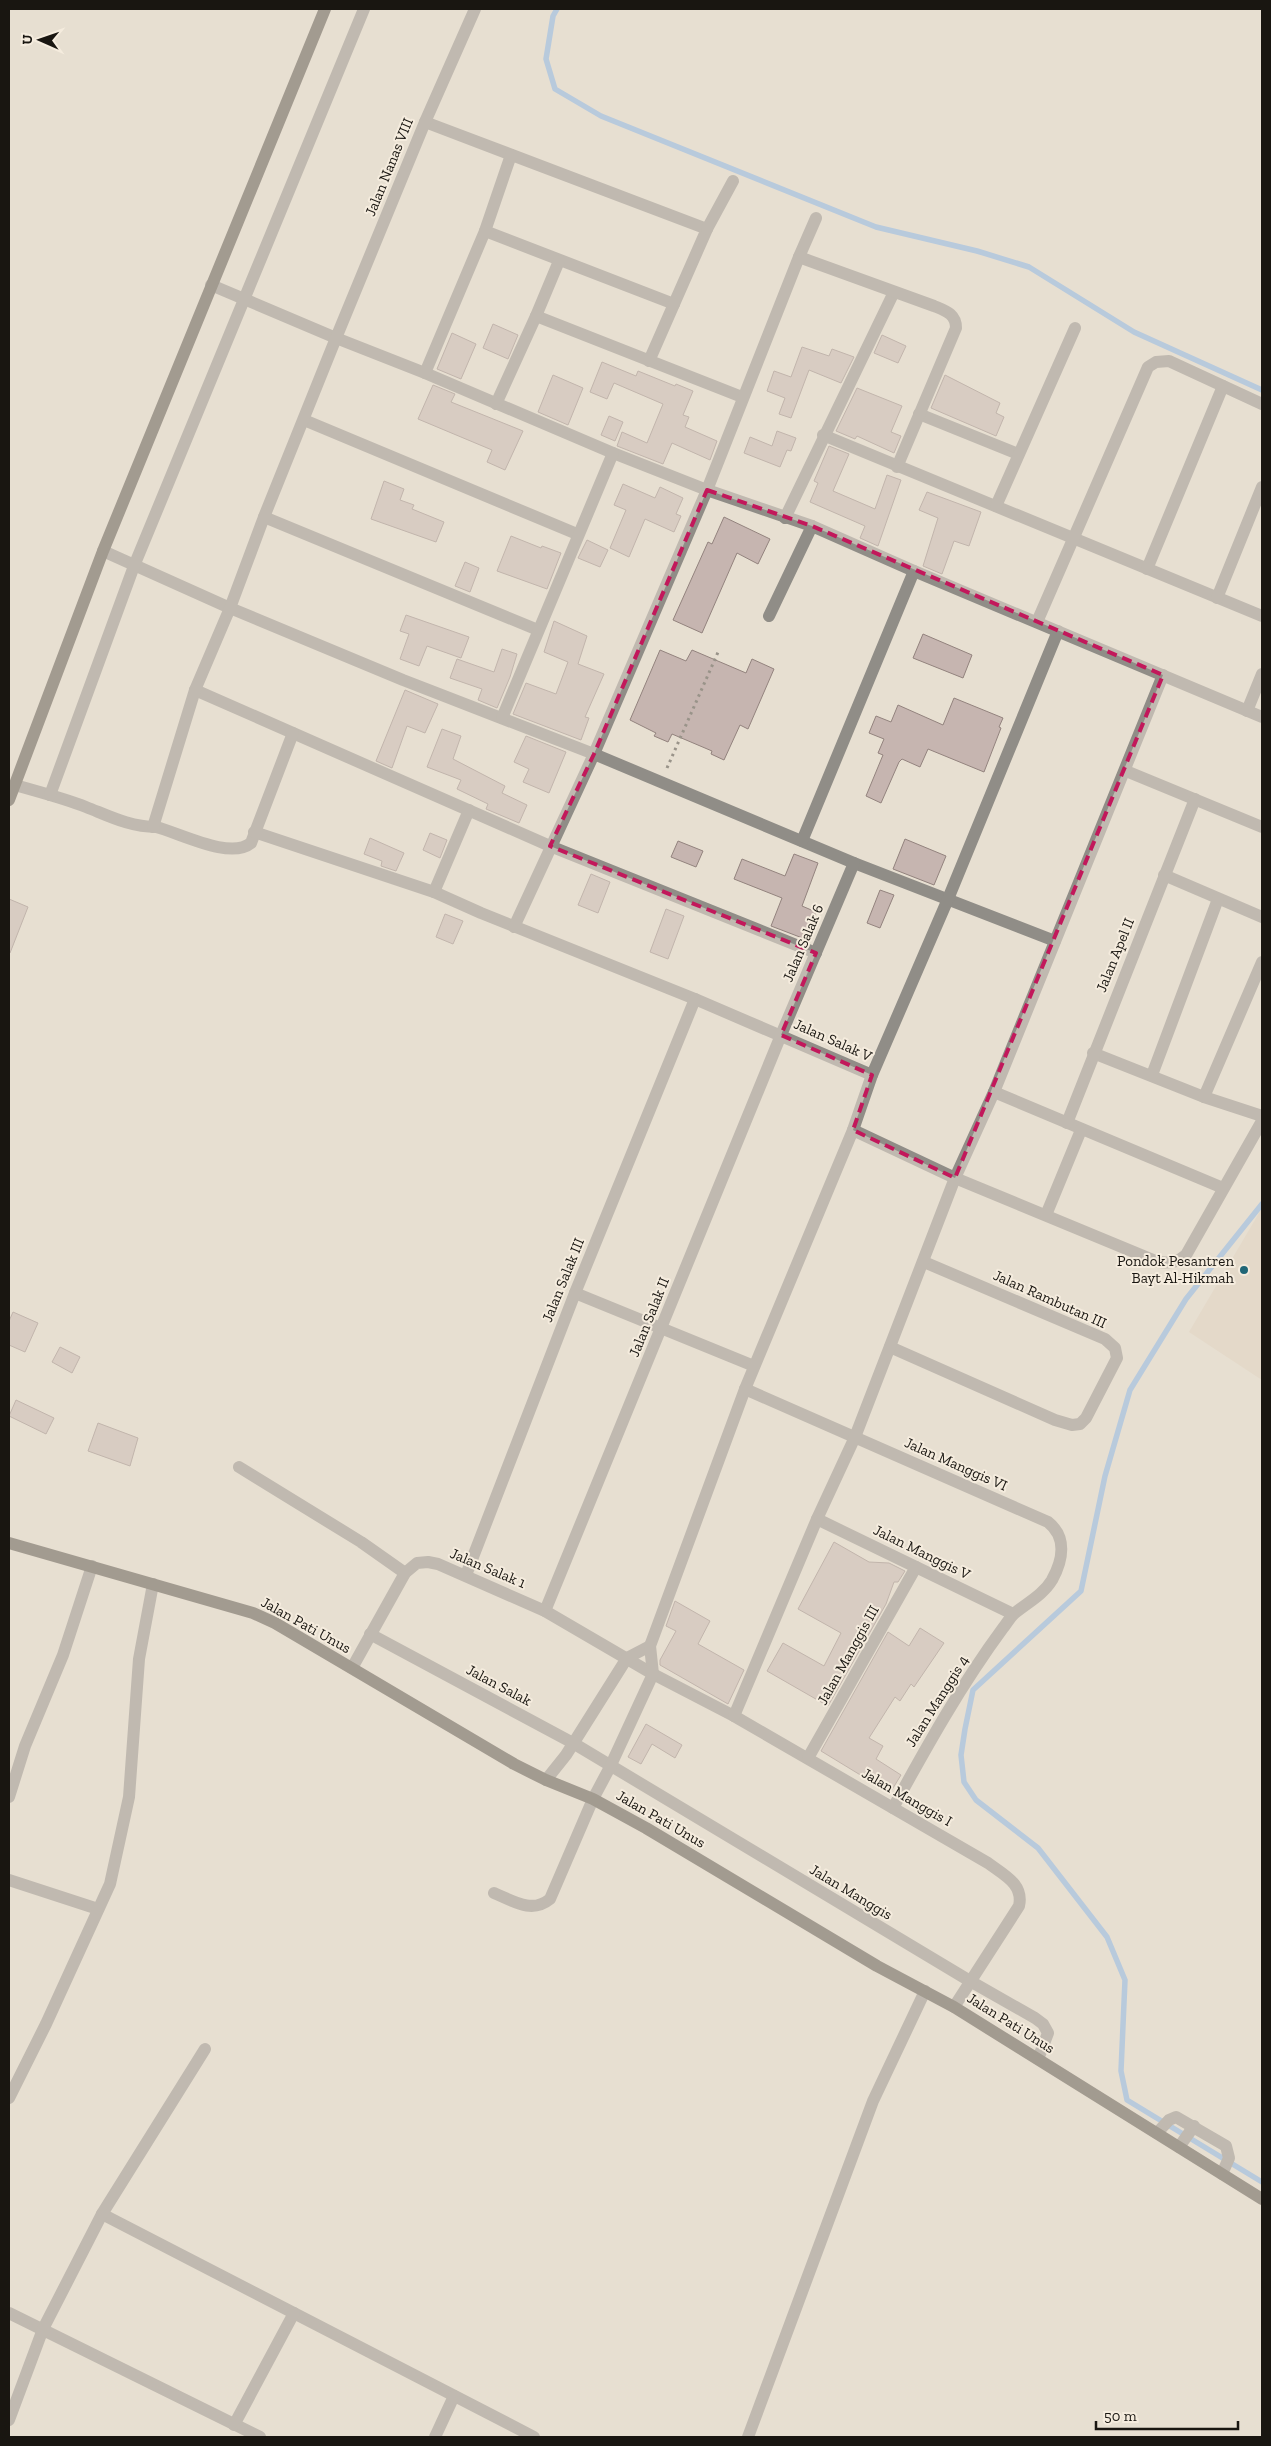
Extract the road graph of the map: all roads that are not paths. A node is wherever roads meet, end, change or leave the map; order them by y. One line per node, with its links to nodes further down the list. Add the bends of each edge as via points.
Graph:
1 (325, 9): 12 (main road)
2 (364, 9): 14 (street)
3 (475, 9): 4 (street, Jalan Nanas VIII)
4 (425, 122): 5 (street); 18 (street, Jalan Nanas VIII)
5 (510, 155): 8 (street); 9 (street)
6 (733, 181): 8 (street)
7 (816, 218): 10 (street)
8 (707, 229): 15 (street)
9 (485, 231): 11 (street); 20 (street)
10 (798, 257): 13 (street); 22 (street)
11 (559, 261): 15 (street); 16 (street)
12 (211, 285): 14 (street); 39 (main road)
13 (894, 292): 25 (street, via 946,312 956,323); 27 (street)
14 (244, 300): 18 (street); 40 (street)
15 (674, 304): 19 (street)
16 (536, 316): 19 (street); 23 (street)
17 (1075, 328): 29 (street)
18 (336, 338): 20 (street); 26 (street, Jalan Nanas VIII)
19 (650, 361): 22 (street)
20 (425, 373): 23 (street)
21 (1222, 386): 24 (street); 38 (street, via 1169,361 1148,366); 41 (street)
22 (742, 398): 32 (street)
23 (496, 404): 28 (street)
24 (1262, 404)
25 (919, 414): 29 (street); 30 (street)
26 (304, 420): 34 (street, Jalan Nanas VIII); 37 (street)
27 (824, 435): 30 (street); 35 (street)
28 (613, 453): 32 (street); 37 (street)
29 (1018, 454): 33 (street)
30 (897, 466): 33 (street)
31 (1262, 488): 43 (street)
32 (706, 490): 35 (street); 57 (street)
33 (996, 506): 38 (street)
34 (264, 517): 44 (street, Jalan Nanas VIII); 48 (street)
35 (785, 518): 36 (street)
36 (812, 526): 42 (street); 45 (street)
37 (577, 534): 48 (street)
38 (1074, 538): 41 (street); 47 (street)
39 (103, 551): 40 (street); 59 (main road)
40 (134, 566): 44 (street); 60 (street)
41 (1147, 569): 43 (street)
42 (914, 572): 47 (street); 67 (street)
43 (1217, 598): 46 (street)
44 (230, 608): 52 (street, Jalan Nanas VIII); 55 (street)
45 (769, 616)
46 (1262, 616)
47 (1037, 622): 49 (street)
48 (538, 630): 55 (street)
49 (1058, 631): 51 (street); 72 (street)
50 (1262, 674): 53 (street)
51 (1162, 675): 53 (street); 58 (street)
52 (195, 690): 56 (street); 64 (street, Jalan Nanas VIII)
53 (1247, 711): 54 (street)
54 (1262, 717)
55 (502, 718): 57 (street)
56 (293, 734): 63 (street); 66 (street)
57 (594, 754): 67 (street); 68 (street)
58 (1126, 771): 61 (street); 76 (street)
59 (15, 786): 60 (street); 62 (main road)
60 (50, 795): 64 (street, via 126,824)
61 (1195, 799): 65 (street); 70 (street, Jalan Apel II)
62 (9, 800)
63 (468, 810): 68 (street); 71 (street)
64 (153, 827): 66 (street, via 230,849 247,846)
65 (1262, 827)
66 (254, 832): 71 (street, Jalan Salak V)
67 (802, 841): 69 (street)
68 (550, 846): 75 (street); 77 (street)
69 (854, 863): 72 (street); 77 (street, Jalan Salak 6)
70 (1164, 876): 73 (street); 81 (street, Jalan Apel II)
71 (434, 892): 75 (street, Jalan Salak V)
72 (948, 899): 76 (street); 82 (street)
73 (1218, 899): 74 (street); 83 (street)
74 (1262, 917)
75 (514, 927): 79 (street, Jalan Salak V)
76 (1055, 941): 84 (street)
77 (816, 953): 80 (street, Jalan Salak 6)
78 (1262, 962): 85 (street)
79 (695, 998): 80 (street, Jalan Salak V); 95 (street, Jalan Salak III)
80 (781, 1035): 82 (street, Jalan Salak V); 96 (street, Jalan Salak II)
81 (1093, 1053): 83 (street); 88 (street, Jalan Apel II)
82 (872, 1075): 89 (street)
83 (1152, 1075): 85 (street)
84 (994, 1092): 88 (street); 91 (street)
85 (1204, 1097): 86 (street)
86 (1262, 1116)
87 (1262, 1121): 92 (street)
88 (1067, 1123): 90 (street)
89 (853, 1130): 91 (street); 98 (street)
90 (1081, 1130): 92 (street); 93 (street)
91 (955, 1178): 93 (street); 94 (street)
92 (1224, 1188): 93 (street, via 1186,1256 1170,1263 1158,1262)
93 (1046, 1214)
94 (924, 1262): 97 (street); 97 (street, Jalan Rambutan III, via 1105,1340 1114,1348 1117,1358 1086,1418 1080,1424 1072,1424 1055,1420)
95 (575, 1293): 96 (street); 107 (street, Jalan Salak III)
96 (662, 1328): 98 (street); 109 (street, Jalan Salak II)
97 (890, 1347): 100 (street)
98 (754, 1366): 99 (street)
99 (744, 1389): 100 (street, Jalan Manggis VI); 112 (street)
100 (855, 1437): 102 (street); 110 (street, Jalan Manggis VI, via 1048,1522 1058,1530 1060,1559 1051,1581 1035,1599)
101 (240, 1467): 106 (street)
102 (817, 1519): 105 (street, Jalan Manggis V); 116 (street)
103 (9, 1543): 104 (main road, Jalan Pati Unus)
104 (92, 1566): 108 (main road, Jalan Pati Unus); 122 (street, via 63,1655 25,1746)
105 (916, 1567): 110 (street, Jalan Manggis V); 118 (street, Jalan Manggis III)
106 (405, 1573): 107 (street, Jalan Salak 1, via 422,1562 438,1564); 111 (street)
107 (466, 1575): 109 (street, Jalan Salak 1)
108 (153, 1584): 114 (main road, Jalan Pati Unus, via 253,1613); 126 (street, via 140,1659 129,1797 110,1884)
109 (546, 1611): 113 (street, Jalan Salak 1)
110 (1014, 1614): 123 (street, Jalan Manggis 4, via 951,1704)
111 (368, 1639): 114 (street); 117 (street, Jalan Salak)
112 (650, 1646): 113 (street); 115 (street)
113 (627, 1658): 115 (street, Jalan Salak 1); 117 (street)
114 (354, 1663): 120 (main road, Jalan Pati Unus)
115 (653, 1674): 116 (street, Jalan Manggis I); 119 (street)
116 (734, 1716): 118 (street, Jalan Manggis I)
117 (573, 1743): 119 (street, Jalan Salak); 120 (street)
118 (808, 1758): 123 (street, Jalan Manggis I)
119 (610, 1767): 121 (street); 127 (street, Jalan Manggis)
120 (546, 1780): 121 (main road, Jalan Pati Unus)
121 (595, 1796): 125 (street, via 550,1899 543,1905 524,1906); 128 (main road, Jalan Pati Unus, via 877,1966)
122 (9, 1797)
123 (893, 1808): 127 (street, Jalan Manggis I, via 988,1863 1019,1888 1019,1906)
124 (9, 1880): 126 (street)
125 (494, 1893)
126 (98, 1909): 132 (street)
127 (968, 1984): 129 (street, Jalan Manggis I); 131 (street, Jalan Manggis, via 1035,2018 1046,2028 1048,2037)
128 (925, 1991): 129 (main road, Jalan Pati Unus); 147 (street, via 873,2102)
129 (956, 2004): 131 (main road, Jalan Pati Unus)
130 (205, 2049): 137 (street)
131 (1039, 2055): 133 (main road, Jalan Pati Unus)
132 (9, 2098)
133 (1163, 2127): 134 (main road, Jalan Pati Unus); 134 (street, via 1176,2117)
134 (1186, 2136): 135 (main road, Jalan Pati Unus); 135 (street, via 1226,2146 1229,2152)
135 (1225, 2167): 136 (main road, Jalan Pati Unus)
136 (1262, 2199)
137 (102, 2214): 139 (street); 140 (street)
138 (9, 2313): 140 (street)
139 (294, 2313): 141 (street); 143 (street)
140 (42, 2329): 142 (street); 143 (street)
141 (454, 2396): 145 (street); 146 (street)
142 (9, 2420)
143 (234, 2425): 144 (street)
144 (260, 2437)
145 (435, 2437)
146 (534, 2437)
147 (748, 2437)

